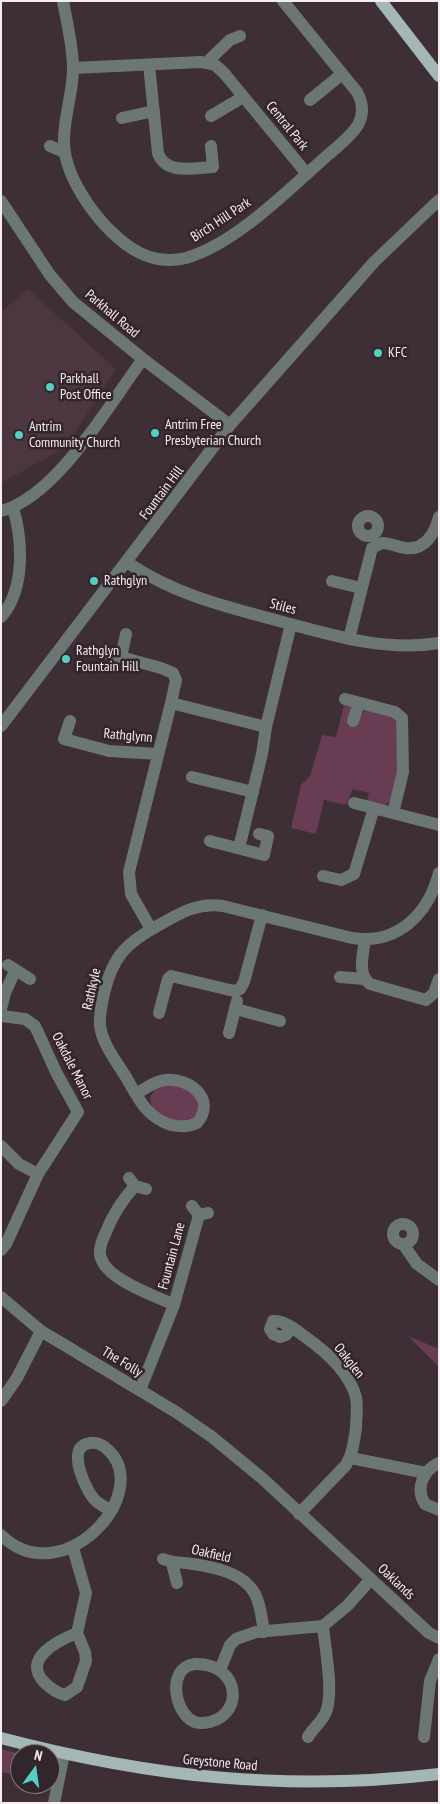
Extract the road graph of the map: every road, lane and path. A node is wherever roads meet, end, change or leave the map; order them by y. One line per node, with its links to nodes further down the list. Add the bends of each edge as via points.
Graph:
1 (63, 1): 7 (street, Birch Hill Park)
2 (283, 1): 8 (street, Birch Hill Park)
3 (381, 1): 9 (main road)
4 (240, 36): 5 (street, via 230,40)
5 (206, 63): 6 (street); 10 (street, Central Park, via 220,68)
6 (149, 65): 7 (street); 12 (street)
7 (73, 68): 17 (street, Birch Hill Park)
8 (342, 74): 11 (street); 18 (street, Birch Hill Park, via 360,98 360,119 344,140)
9 (439, 76)
10 (244, 97): 13 (street); 18 (street, Central Park)
11 (310, 100)
12 (154, 111): 14 (street); 16 (street, via 158,152 168,165 180,169 213,167)
13 (211, 116)
14 (122, 118)
15 (50, 146): 17 (street)
16 (211, 146)
17 (64, 152): 18 (street, Birch Hill Park, via 76,187 102,219 138,252 165,261 187,258 213,246 253,219)
18 (307, 174)
19 (439, 200): 22 (street, Fountain Hill, via 369,268)
20 (1, 201): 21 (street, Parkhall Road, via 62,289 85,313)
21 (143, 359): 22 (street, Parkhall Road); 23 (street, via 66,463 33,496)
22 (230, 425): 25 (street, Fountain Hill)
23 (7, 509): 28 (street, via 18,534 19,583 14,600)
24 (439, 517): 27 (street, via 433,534 419,546 407,548 375,540)
25 (128, 562): 29 (street, Stiles, via 159,583 184,594); 40 (street, Fountain Hill)
26 (332, 581): 27 (street)
27 (361, 588): 31 (street)
28 (1, 617)
29 (291, 624): 31 (street, Stiles); 41 (street)
30 (126, 634): 34 (street)
31 (349, 639): 32 (street, Stiles, via 394,647)
32 (439, 643)
33 (106, 653): 34 (street, Rathglynn)
34 (120, 657): 36 (street, Rathglynn, via 174,674 176,680)
35 (345, 699): 37 (street)
36 (171, 703): 41 (street); 42 (street, Rathglynn)
37 (359, 703): 39 (street); 47 (street, via 397,713 402,718 403,772)
38 (70, 720): 42 (street, Rathglynn, via 64,739 109,751)
39 (353, 721)
40 (1, 726)
41 (266, 727): 44 (street)
42 (158, 754): 55 (street, via 129,872 131,894)
43 (192, 777): 44 (street)
44 (253, 792): 51 (street)
45 (354, 803): 46 (street)
46 (374, 808): 47 (street); 53 (street, via 354,874 344,880)
47 (394, 813): 48 (street)
48 (439, 825)
49 (259, 834): 51 (street, via 268,836 264,855)
50 (210, 841): 51 (street)
51 (239, 848)
52 (439, 873): 56 (street, Rathkyle, via 427,901 410,922 389,936)
53 (323, 876)
54 (262, 915): 55 (street, Rathkyle, via 223,906 201,906); 56 (street, Rathkyle); 61 (street, via 244,982 240,989)
55 (150, 929): 68 (street, Rathkyle, via 128,945 115,961 105,989 100,1018 106,1044)
56 (365, 940): 59 (street)
57 (340, 977): 59 (street)
58 (30, 979): 62 (street, via 12,968)
59 (364, 979): 60 (street, via 381,988 425,1000 433,996)
60 (439, 979)
61 (234, 991): 63 (street); 64 (street, via 171,976)
62 (1, 1009)
63 (236, 1009): 66 (street); 67 (street)
64 (159, 1013)
65 (1, 1016): 70 (street, Oakdale Manor, via 25,1019 35,1026 77,1108 74,1121)
66 (280, 1021)
67 (228, 1033)
68 (136, 1094): 68 (street, Rathkyle, via 149,1114 174,1126 194,1124 203,1112 200,1093 182,1081 159,1081)
69 (1, 1146): 70 (street, via 19,1164)
70 (38, 1174): 74 (street, Oakdale Manor)
71 (136, 1185): 77 (street, Fountain Lane, via 118,1205 110,1223 100,1248 102,1262 118,1278)
72 (200, 1211): 77 (street, Fountain Lane)
73 (403, 1244): 75 (street, via 417,1264)
74 (1, 1250)
75 (439, 1280)
76 (1, 1297): 79 (street, The Folly)
77 (174, 1305): 80 (street, Fountain Lane)
78 (291, 1328): 82 (street, Oakglen, via 325,1352 353,1388 357,1414)
79 (41, 1331): 80 (street, The Folly); 81 (street)
80 (140, 1390): 87 (street, The Folly, via 188,1420 256,1473)
81 (1, 1401)
82 (351, 1458): 84 (street); 87 (street)
83 (439, 1463): 84 (street)
84 (426, 1473): 86 (street, via 421,1486 422,1500 427,1506)
85 (112, 1510): 85 (street, via 95,1500 83,1478 78,1456 86,1444 101,1445 118,1464 120,1484); 89 (street, via 100,1526)
86 (439, 1510)
87 (299, 1514): 90 (street, Oaklands)
88 (1, 1535): 89 (street, via 14,1546 34,1552)
89 (73, 1548): 94 (street, via 86,1592)
90 (371, 1579): 92 (street); 95 (street, Oaklands, via 429,1633)
91 (177, 1582): 93 (street, Oakfield, via 168,1561 211,1567 236,1576 257,1597)
92 (323, 1626): 93 (street); 98 (street, via 329,1700 324,1716)
93 (264, 1632): 97 (street, via 236,1639 230,1645)
94 (77, 1633): 94 (street, via 44,1652 37,1663 36,1671 41,1679 65,1695 78,1687 85,1669 85,1652)
95 (439, 1638)
96 (439, 1659): 100 (street, via 430,1680)
97 (220, 1670): 97 (street, via 232,1686 232,1704 216,1719 192,1722 179,1701 176,1686 179,1672 195,1664)
98 (308, 1730)
99 (1, 1738): 101 (main road, Greystone Road)
100 (423, 1738)
101 (64, 1754): 102 (main road, Greystone Road, via 177,1774 280,1783 391,1780); 103 (street)
102 (439, 1774)
103 (54, 1803)

